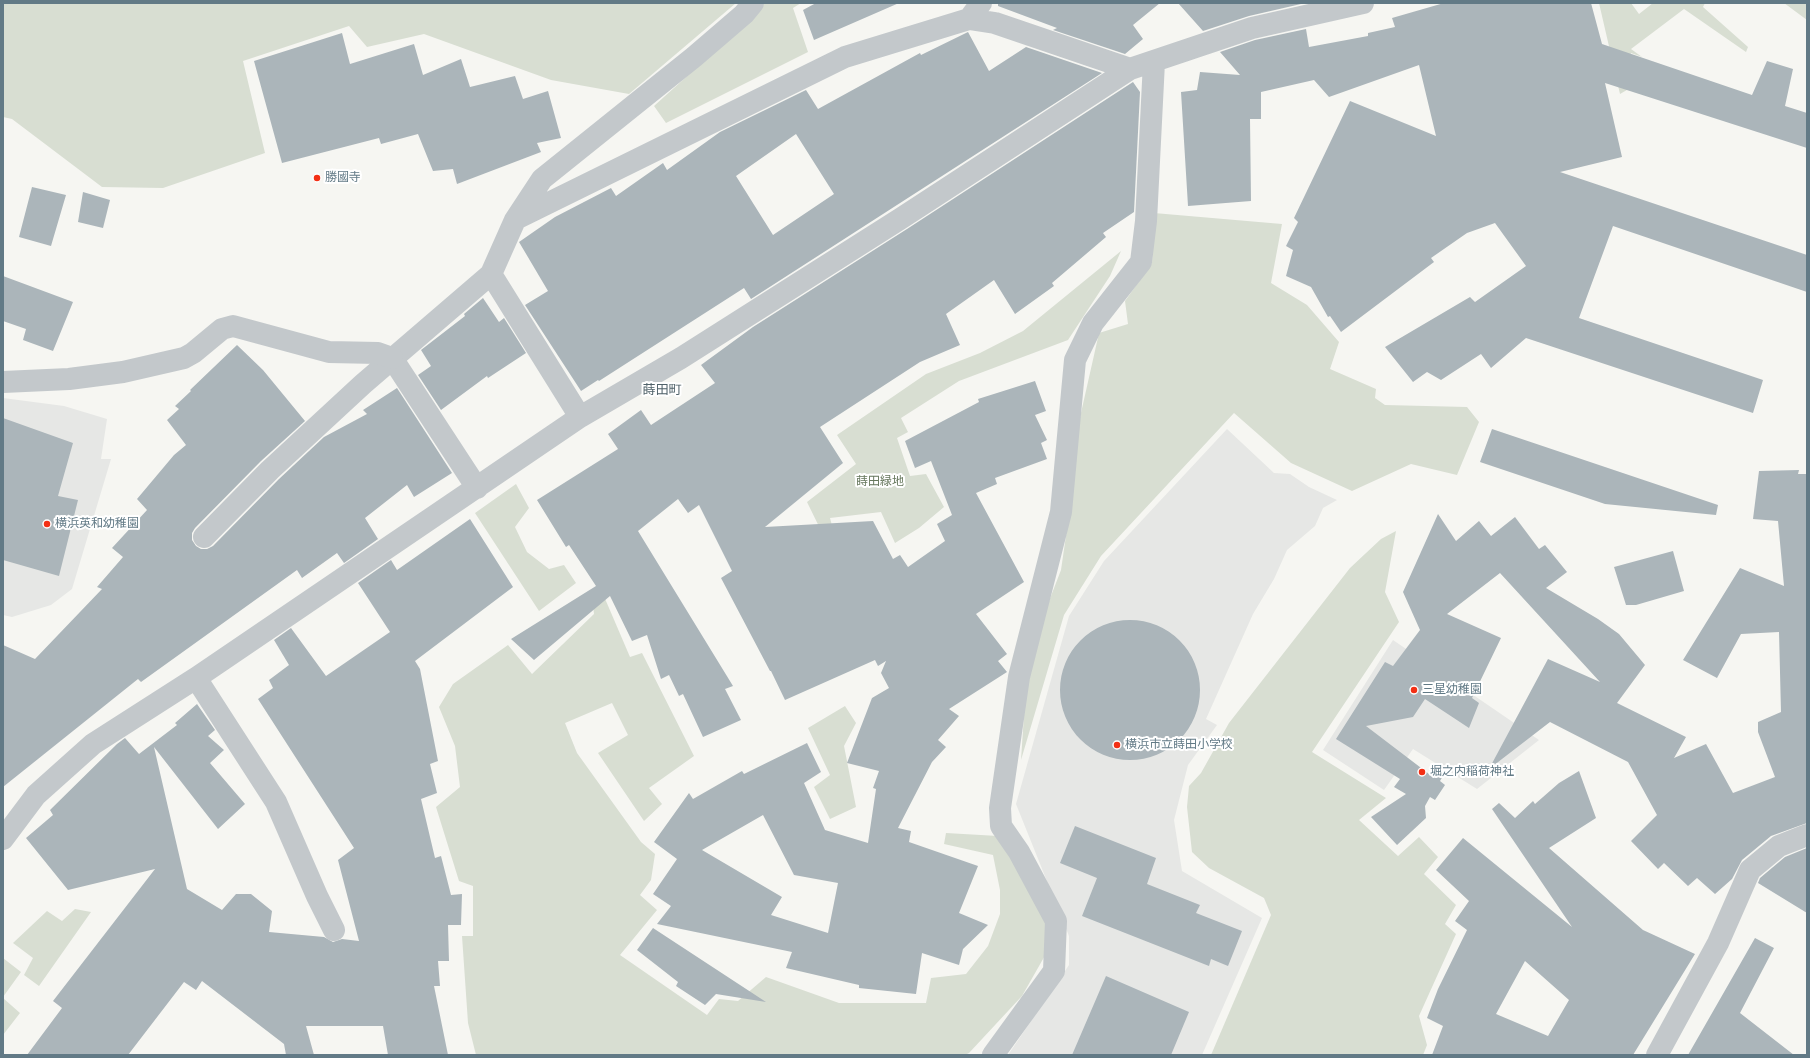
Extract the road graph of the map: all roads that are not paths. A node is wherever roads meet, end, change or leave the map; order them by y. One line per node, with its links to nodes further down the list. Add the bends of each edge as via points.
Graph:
1 (753, 3): 6 (street, via 744,14 694,57 542,179)
2 (1363, 3): 4 (street, via 1252,28)
3 (975, 11): 5 (street, via 995,23); 6 (street, via 845,57)
4 (1154, 62): 5 (street); 17 (street, via 1146,221 1141,262 1093,323 1076,360 1061,512 1019,677 1000,808 1001,826 1019,852 1056,921 1054,971)
5 (1130, 69): 10 (street, via 906,216 681,358)
6 (515, 220): 7 (street)
7 (491, 274): 8 (street); 10 (street)
8 (392, 358): 9 (street, via 378,354 329,352 233,326 222,329 184,358 123,372 69,379); 11 (street); 12 (street, via 270,470)
9 (3, 382)
10 (580, 417): 11 (street)
11 (477, 488): 13 (street)
12 (204, 537)
13 (196, 678): 15 (street, via 93,744 36,795); 16 (street, via 276,802)
14 (1807, 835): 18 (street, via 1779,846 1750,870 1718,944)
15 (3, 839)
16 (334, 930)
17 (993, 1055)
18 (1657, 1055)

